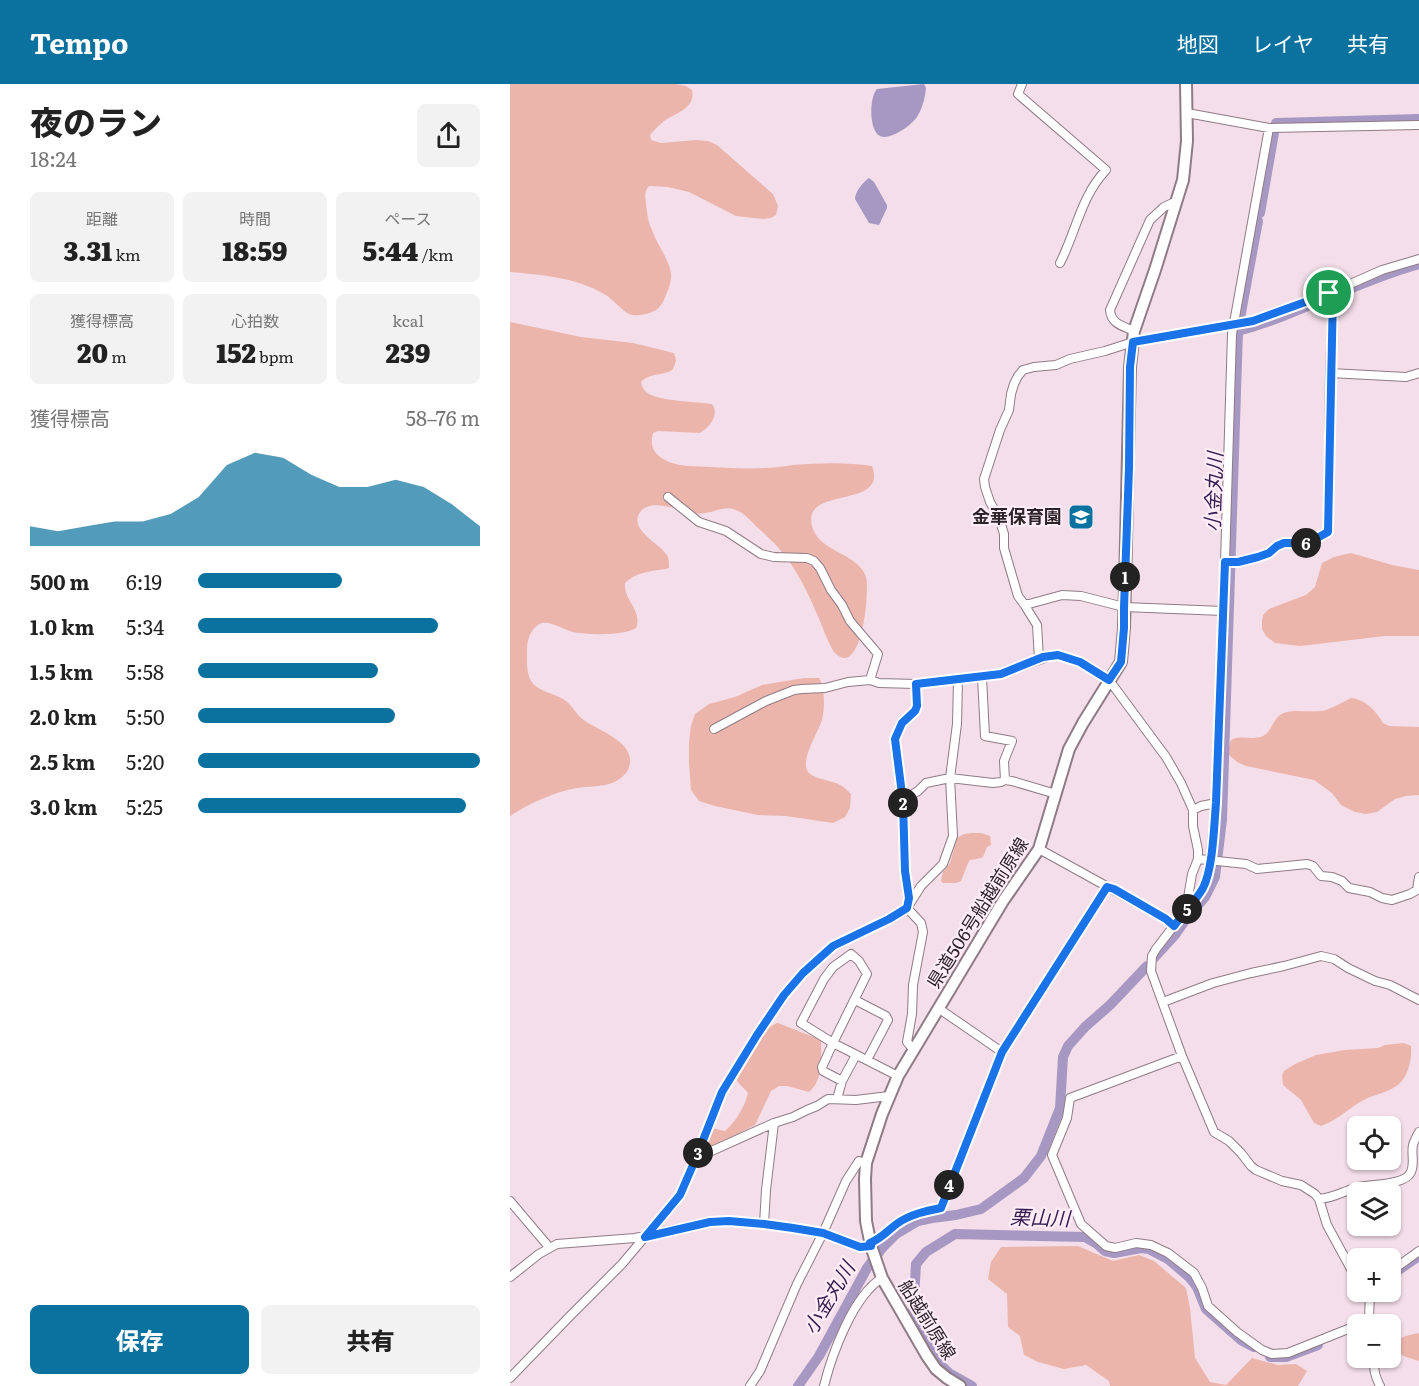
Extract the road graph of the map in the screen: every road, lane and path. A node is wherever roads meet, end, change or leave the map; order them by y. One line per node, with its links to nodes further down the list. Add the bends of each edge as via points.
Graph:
1 (1022, 84): 8 (street, via 1018,94 1107,170 1087,198)
2 (1186, 84): 3 (main road, 県道506号船越前原線)
3 (1187, 113): 5 (street); 6 (main road, 県道506号船越前原線, via 1186,161)
4 (1419, 125): 5 (street)
5 (1269, 128): 10 (street)
6 (1177, 201): 11 (main road, 県道506号船越前原線); 11 (street, via 1150,220 1110,310 1114,322)
7 (1419, 259): 9 (street, via 1382,270)
8 (1060, 264)
9 (1333, 295): 10 (street); 12 (street)
10 (1234, 325): 11 (street); 15 (street)
11 (1134, 336): 16 (street, via 1105,351 1056,365 1028,368 1014,384 1009,410 984,479 1004,534 1017,597); 17 (main road, 県道506号船越前原線)
12 (1330, 373): 13 (street, via 1406,377); 15 (street, via 1328,532 1308,543 1284,543 1269,553)
13 (1419, 373)
14 (668, 497): 21 (street, via 699,522 726,531 761,554 814,561 850,621 878,654)
15 (1225, 562): 18 (street)
16 (1024, 604): 17 (street, via 1062,594); 19 (street, via 1037,625)
17 (1124, 608): 18 (street); 23 (main road, 県道506号船越前原線, via 1121,662)
18 (1223, 611): 30 (street)
19 (1039, 659): 20 (street); 23 (street, via 1067,657)
20 (982, 677): 22 (street); 27 (street, via 985,736 1012,741 1004,761)
21 (870, 680): 24 (street); 25 (street, via 788,692)
22 (958, 680): 24 (street); 26 (street)
23 (1109, 680): 28 (main road, 県道506号船越前原線, via 1069,749); 31 (street, via 1166,757)
24 (916, 684): 29 (street, via 917,706 902,723 895,739)
25 (714, 729)
26 (950, 778): 27 (street, via 993,783); 29 (street, via 926,783); 37 (street, via 953,836 944,864 921,886)
27 (1005, 780): 28 (street)
28 (1056, 794): 32 (main road, 県道506号船越前原線)
29 (903, 798): 37 (street)
30 (1216, 803): 31 (street); 34 (street)
31 (1193, 810): 33 (street)
32 (1039, 849): 36 (street); 43 (main road, 県道506号船越前原線)
33 (1198, 859): 34 (street); 38 (street)
34 (1210, 860): 35 (street, via 1257,868 1307,864 1321,876 1342,881 1349,888 1392,900 1417,890); 38 (street, via 1204,887)
35 (1419, 877)
36 (1107, 887): 39 (street); 46 (street)
37 (907, 908): 45 (street, via 921,923 923,932 907,1042); 56 (street, via 833,946 784,995 722,1092)
38 (1186, 910): 39 (street)
39 (1174, 926): 42 (street, via 1152,956 1151,971)
40 (855, 1000): 44 (street); 44 (street, via 867,974 851,954 833,967 801,1023); 49 (street, via 888,1020)
41 (1419, 1000): 42 (street, via 1321,956 1213,983)
42 (1164, 1002): 48 (street)
43 (938, 1008): 45 (main road, 県道506号船越前原線); 46 (street)
44 (833, 1043): 47 (street); 51 (street, via 822,1067)
45 (914, 1050): 50 (main road, 県道506号船越前原線)
46 (1002, 1052): 63 (street, via 941,1208 914,1214)
47 (856, 1055): 49 (street); 51 (street)
48 (1182, 1056): 58 (street, via 1214,1132 1229,1141 1256,1170 1307,1188); 71 (street, via 1070,1098 1067,1118 1052,1155 1081,1224 1106,1246 1151,1245 1168,1253 1194,1273 1208,1306 1237,1332 1272,1354 1288,1353)
49 (867, 1060): 50 (street)
50 (898, 1076): 52 (main road, 県道506号船越前原線)
51 (842, 1081): 53 (street)
52 (889, 1095): 53 (street); 57 (main road, 県道506号船越前原線)
53 (837, 1099): 54 (street, via 828,1099)
54 (774, 1123): 56 (street); 60 (street)
55 (1419, 1132): 58 (street, via 1408,1177)
56 (696, 1158): 62 (street, via 680,1195)
57 (866, 1163): 61 (street, via 859,1161 846,1181); 63 (main road, 県道506号船越前原線)
58 (1319, 1199): 66 (street, via 1327,1225)
59 (510, 1201): 64 (street)
60 (764, 1224): 61 (street); 62 (street, via 710,1222)
61 (823, 1233): 63 (street, via 860,1247); 74 (street)
62 (645, 1237): 64 (street); 73 (street)
63 (870, 1244): 67 (main road, 県道506号船越前原線)
64 (549, 1247): 69 (street)
65 (1419, 1251): 68 (street)
66 (1347, 1261)
67 (876, 1262): 70 (main road, 船越前原線)
68 (1401, 1264)
69 (510, 1277)
70 (882, 1278): 75 (street, via 862,1297 849,1321 834,1351); 76 (main road, 船越前原線, via 936,1369)
71 (1347, 1330)
72 (1374, 1368): 77 (street)
73 (510, 1378)
74 (750, 1386)
75 (824, 1386)
76 (960, 1386)
77 (1380, 1386)

